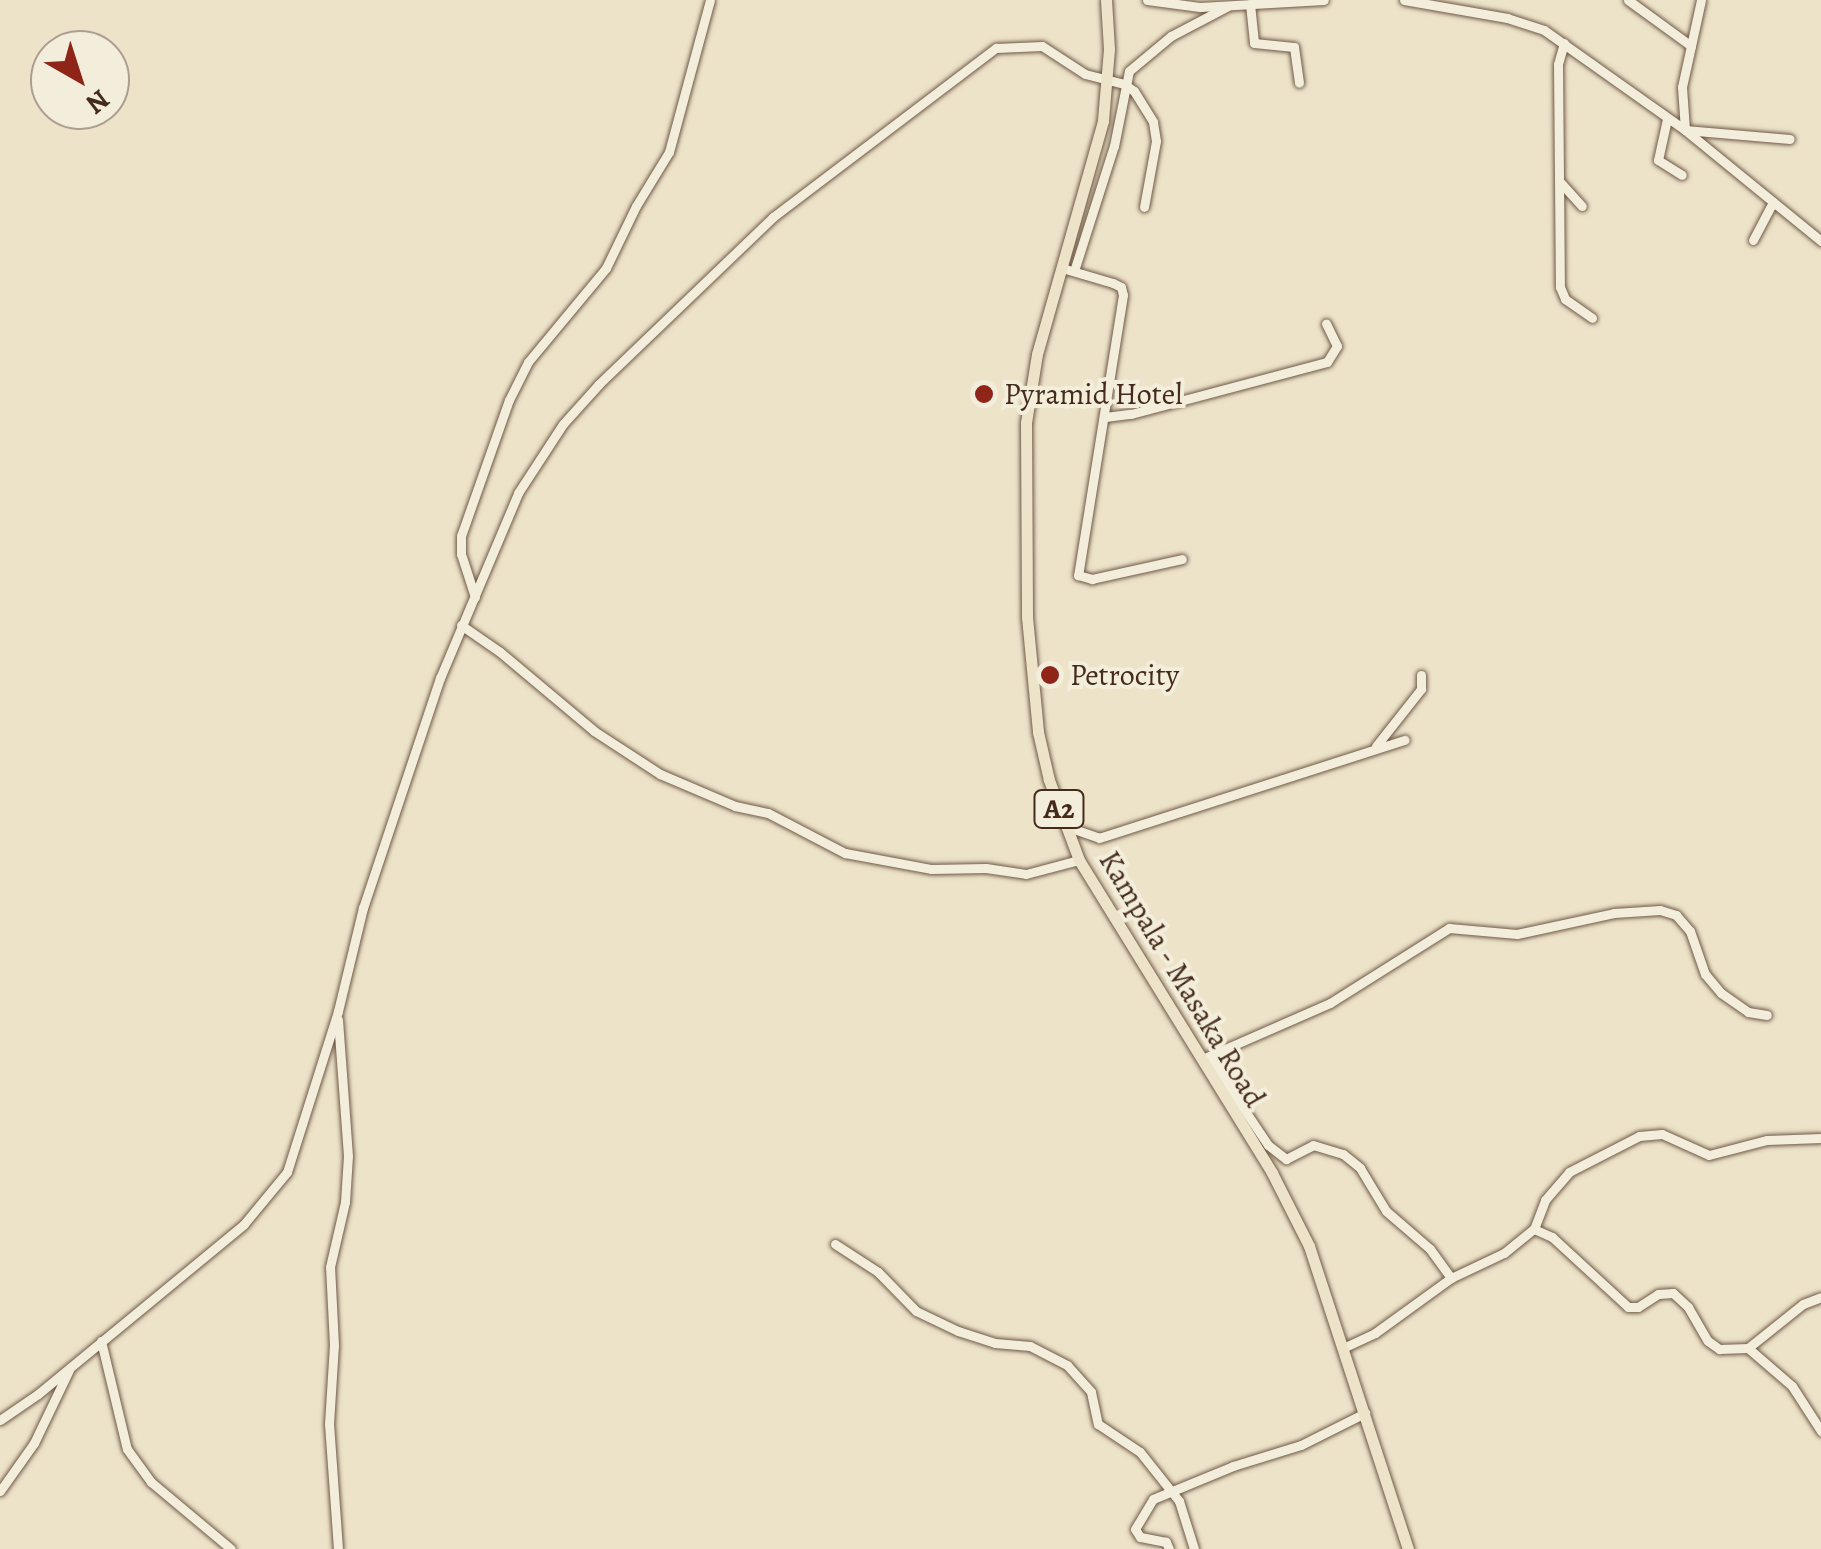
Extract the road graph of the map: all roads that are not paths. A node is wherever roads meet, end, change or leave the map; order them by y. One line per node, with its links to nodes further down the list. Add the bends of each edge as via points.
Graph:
1 (710, 0): 30 (street, via 669,152 606,268 528,362 509,400 461,536)
2 (1106, 0): 12 (main road, Kampala - Masaka Road / A2)
3 (1148, 0): 9 (street)
4 (1324, 0): 8 (street)
5 (1404, 0): 10 (street, via 1508,18)
6 (1628, 0): 11 (street)
7 (1701, 0): 11 (street)
8 (1250, 4): 9 (street); 14 (street, via 1254,42 1294,47)
9 (1228, 6): 13 (street, via 1171,36 1129,70)
10 (1564, 42): 15 (street); 19 (street, via 1558,64)
11 (1690, 46): 16 (street, via 1682,87)
12 (1108, 80): 13 (street); 25 (main road, Kampala - Masaka Road / A2); 30 (street, via 1085,74 1042,46 996,48 773,218 563,424 518,493)
13 (1124, 84): 22 (street, via 1144,105 1156,141); 25 (street, via 1114,146)
14 (1299, 84)
15 (1667, 119): 16 (street); 18 (street, via 1658,160)
16 (1685, 130): 17 (street); 20 (street)
17 (1790, 139)
18 (1682, 175)
19 (1562, 182): 21 (street); 26 (street, via 1560,287 1565,299)
20 (1773, 202): 23 (street); 24 (street)
21 (1582, 206)
22 (1144, 208)
23 (1752, 240)
24 (1821, 240)
25 (1068, 270): 28 (street, via 1122,290); 35 (main road, Kampala - Masaka Road / A2, via 1034,370 1025,478 1032,692 1048,780)
26 (1592, 318)
27 (1326, 323): 28 (street, via 1337,346 1328,362)
28 (1105, 416): 29 (street, via 1078,574 1092,579)
29 (1182, 559)
30 (475, 597): 31 (street)
31 (461, 625): 36 (street, via 594,731 660,774 768,813 846,853 931,870 1026,874); 37 (street, via 392,813)
32 (1421, 675): 34 (street, via 1421,689)
33 (1405, 740): 34 (street)
34 (1374, 748): 35 (street, via 1099,838)
35 (1066, 826): 36 (main road, Kampala - Masaka Road / A2)
36 (1080, 860): 39 (main road, Kampala - Masaka Road / A2)
37 (338, 1012): 45 (street, via 301,1138 268,1199); 55 (street, via 348,1156 330,1267 329,1424)
38 (1767, 1016): 39 (street, via 1721,993 1676,916 1660,910 1614,913 1517,934 1449,928 1330,1003)
39 (1206, 1058): 43 (street, via 1268,1144 1286,1160 1313,1145 1342,1154); 46 (main road, Kampala - Masaka Road / A2, via 1298,1222)
40 (1821, 1138): 41 (street, via 1767,1140 1709,1155 1662,1134 1640,1136 1569,1172 1545,1200)
41 (1534, 1230): 43 (street); 47 (street, via 1552,1237 1628,1307 1672,1294 1713,1346)
42 (834, 1244): 53 (street, via 927,1316 985,1341 1030,1346 1067,1364 1092,1392 1098,1424 1140,1452)
43 (1452, 1278): 46 (street, via 1376,1333)
44 (1821, 1297): 47 (street)
45 (101, 1341): 48 (street); 54 (street, via 127,1449 151,1482)
46 (1343, 1348): 49 (main road, Kampala - Masaka Road / A2)
47 (1748, 1348): 51 (street, via 1792,1386)
48 (70, 1367): 50 (street); 52 (street, via 34,1442)
49 (1364, 1413): 53 (street, via 1301,1445); 58 (main road, Kampala - Masaka Road / A2)
50 (0, 1420)
51 (1821, 1431)
52 (0, 1492)
53 (1172, 1493): 56 (street, via 1153,1498 1135,1523 1140,1537 1166,1542); 57 (street)
54 (232, 1549)
55 (338, 1549)
56 (1169, 1549)
57 (1194, 1549)
58 (1408, 1549)

